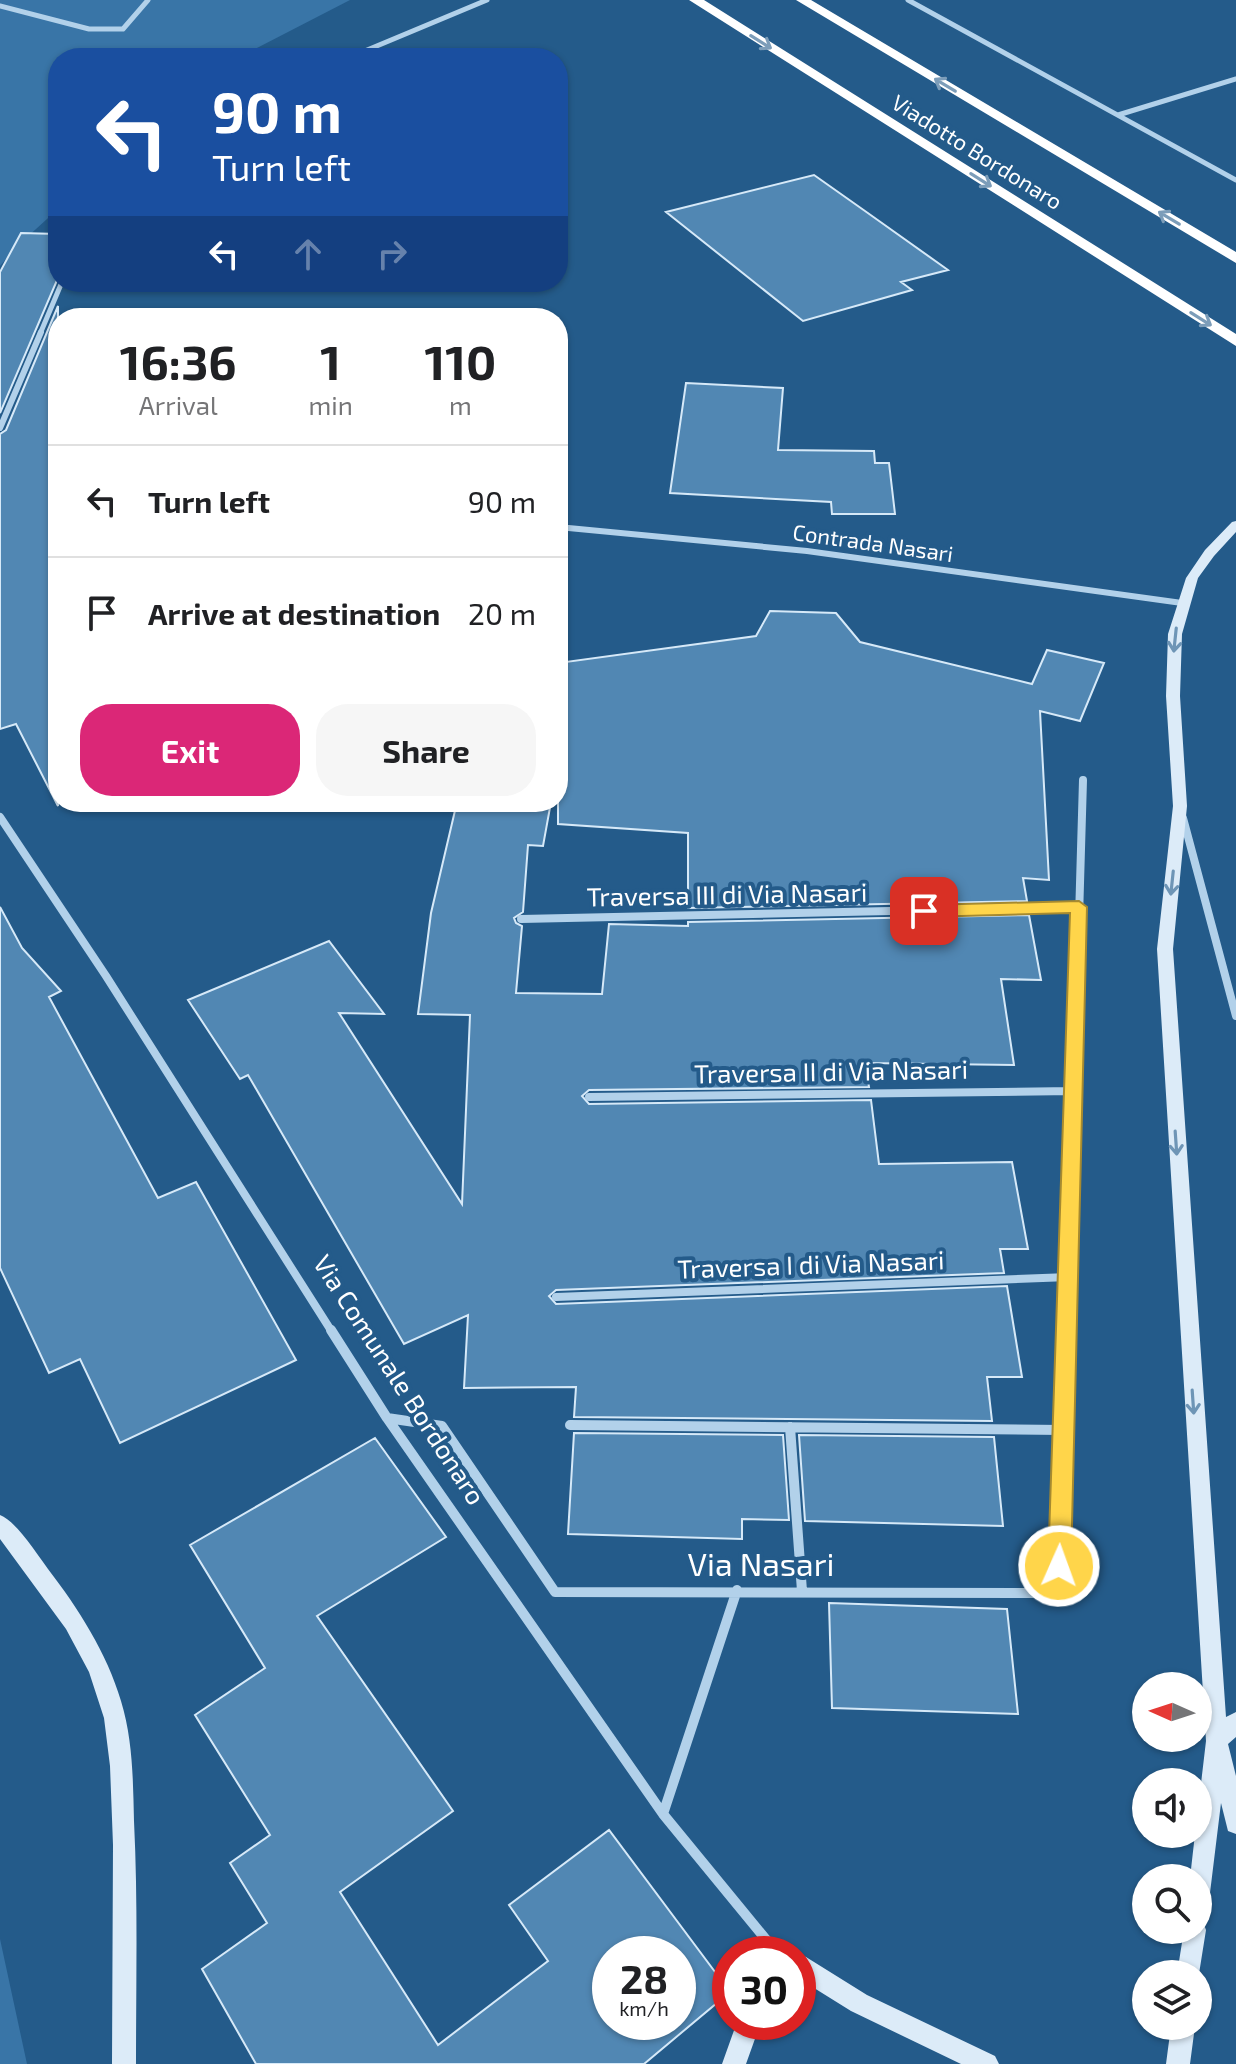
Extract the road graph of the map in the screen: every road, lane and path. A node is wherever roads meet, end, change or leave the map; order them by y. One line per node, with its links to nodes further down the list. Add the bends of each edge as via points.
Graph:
1 (148, 0): 6 (street, via 123,29 89,29)
2 (487, 0): 7 (street)
3 (695, 0): 13 (highway, Viadotto Bordonaro, one-way to 13)
4 (802, 0): 11 (highway, Viadotto Bordonaro, one-way to 4)
5 (908, 0): 9 (street)
6 (0, 6)
7 (370, 48)
8 (1236, 79): 9 (street)
9 (1118, 115): 10 (street)
10 (1236, 180)
11 (1236, 258)
12 (48, 315): 14 (street)
13 (1236, 341)
14 (0, 428)
15 (1236, 525): 17 (street, via 1209,553)
16 (568, 528): 17 (street, Contrada Nasari, via 807,551)
17 (1182, 603): 19 (street, one-way to 19, via 1173,664)
18 (1083, 780): 21 (street, Via Nasari)
19 (1180, 806): 23 (street); 36 (street, one-way to 36, via 1165,949)
20 (0, 817): 28 (street, Via Comunale Bordonaro)
21 (1079, 907): 22 (street, Traversa III di Via Nasari); 24 (street, Via Nasari)
22 (521, 919)
23 (1236, 1016)
24 (1073, 1091): 25 (street, Traversa II di Via Nasari); 26 (street, Via Nasari)
25 (589, 1097)
26 (1069, 1277): 27 (street, Traversa I di Via Nasari); 31 (street, Via Nasari)
27 (556, 1297)
28 (387, 1418): 33 (street, Via Nasari, via 442,1426 555,1592); 37 (street, Via Comunale Bordonaro)
29 (570, 1425): 30 (street)
30 (790, 1427): 31 (street); 34 (street)
31 (1063, 1430): 34 (street, Via Nasari, via 1059,1593)
32 (0, 1524): 44 (street, via 89,1648 107,1690 122,1791)
33 (737, 1590): 34 (street, Via Nasari); 37 (street)
34 (802, 1591)
35 (1236, 1722): 36 (street)
36 (1217, 1741): 38 (street); 39 (street)
37 (663, 1814): 40 (street, Via Comunale Bordonaro)
38 (1236, 1823)
39 (1202, 1864)
40 (762, 1936)
41 (816, 1976): 46 (street, via 859,2003)
42 (743, 2040): 45 (street)
43 (1181, 2040): 47 (street)
44 (124, 2064)
45 (734, 2064)
46 (987, 2064)
47 (1178, 2064)

